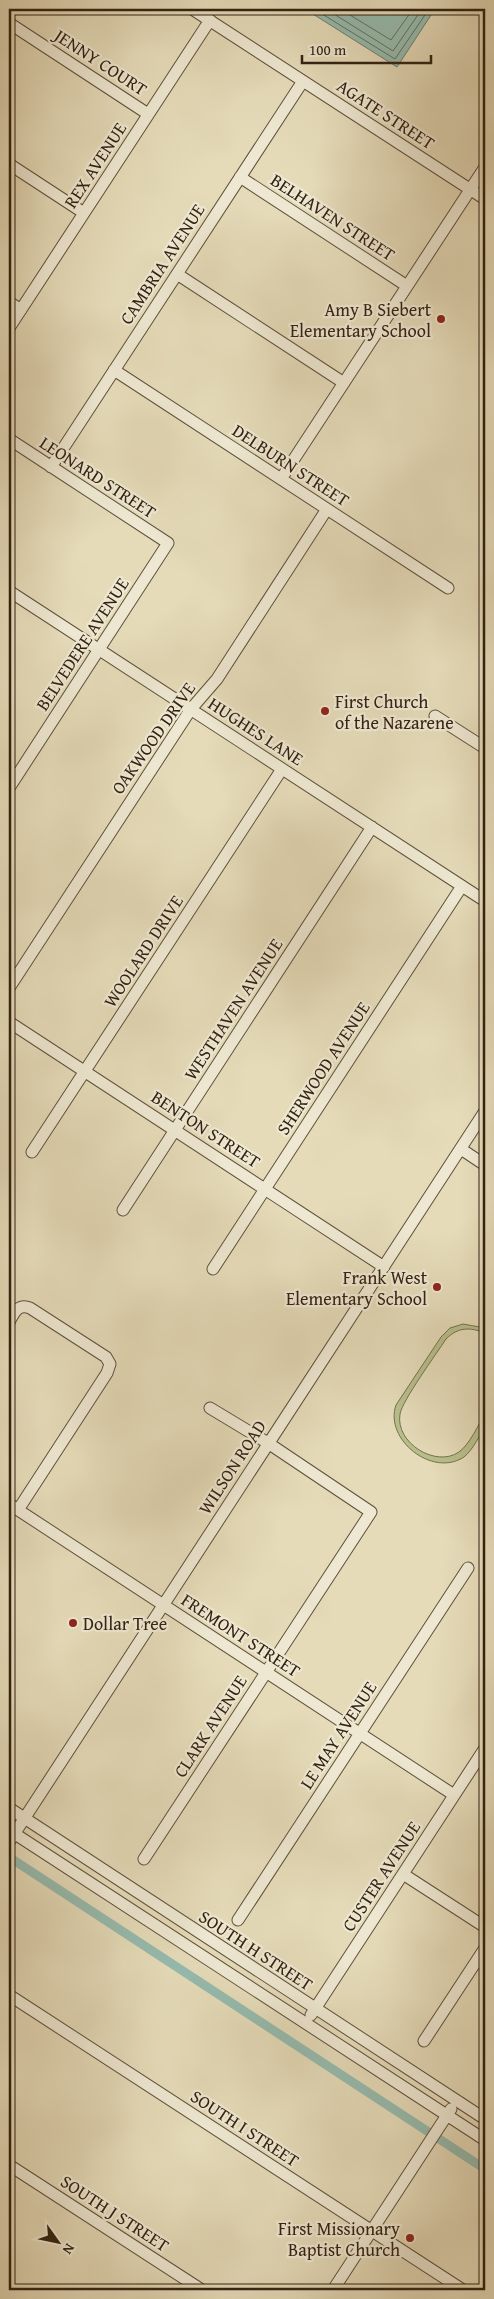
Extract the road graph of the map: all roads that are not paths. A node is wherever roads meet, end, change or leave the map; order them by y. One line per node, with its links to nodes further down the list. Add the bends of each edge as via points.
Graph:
1 (192, 9): 2 (street, AGATE STREET)
2 (210, 20): 4 (street, AGATE STREET); 5 (street, REX AVENUE)
3 (9, 23): 5 (street, JENNY COURT)
4 (303, 81): 8 (street, CAMBRIA AVENUE); 9 (street, AGATE STREET)
5 (148, 114): 11 (street, REX AVENUE)
6 (9, 164): 11 (street)
7 (485, 167): 9 (street)
8 (240, 177): 12 (street, CAMBRIA AVENUE); 13 (street, BELHAVEN STREET)
9 (470, 189): 10 (street, AGATE STREET); 13 (street)
10 (485, 199)
11 (84, 213): 15 (street, REX AVENUE)
12 (177, 274): 17 (street, CAMBRIA AVENUE); 18 (street)
13 (407, 286): 18 (street)
14 (9, 302): 15 (street)
15 (21, 310): 16 (street, REX AVENUE)
16 (9, 328)
17 (114, 370): 20 (street, CAMBRIA AVENUE); 21 (street, DELBURN STREET)
18 (344, 383): 21 (street)
19 (9, 439): 20 (street, LEONARD STREET)
20 (51, 467): 23 (street, LEONARD STREET)
21 (281, 479): 22 (street, DELBURN STREET)
22 (327, 509): 24 (street, DELBURN STREET); 27 (street, OAKWOOD DRIVE, via 217,679)
23 (168, 544): 26 (street, BELVEDERE AVENUE)
24 (448, 588)
25 (9, 591): 26 (street, HUGHES LANE)
26 (99, 650): 27 (street, HUGHES LANE); 31 (street, BELVEDERE AVENUE)
27 (190, 709): 30 (street, HUGHES LANE); 35 (street, OAKWOOD DRIVE)
28 (435, 716): 29 (street)
29 (484, 744)
30 (282, 769): 32 (street, HUGHES LANE); 37 (street, WOOLARD DRIVE)
31 (9, 788)
32 (372, 827): 33 (street, HUGHES LANE); 39 (street, WESTHAVEN AVENUE)
33 (462, 886): 34 (street, HUGHES LANE); 43 (street, SHERWOOD AVENUE)
34 (485, 901)
35 (9, 988)
36 (9, 1022): 37 (street, BENTON STREET)
37 (85, 1071): 39 (street, BENTON STREET); 41 (street, WOOLARD DRIVE)
38 (485, 1111): 40 (street, WILSON ROAD)
39 (175, 1130): 43 (street, BENTON STREET); 44 (street, WESTHAVEN AVENUE)
40 (461, 1149): 42 (street); 45 (street, WILSON ROAD)
41 (32, 1152)
42 (485, 1165)
43 (265, 1189): 45 (street, BENTON STREET); 46 (street, SHERWOOD AVENUE)
44 (123, 1210)
45 (384, 1266): 49 (street, WILSON ROAD)
46 (213, 1269)
47 (9, 1322): 50 (street, via 19,1307 30,1308 106,1357 110,1364 107,1373)
48 (210, 1408): 49 (street)
49 (268, 1443): 52 (street, WILSON ROAD); 53 (street, CLARK AVENUE, via 370,1512)
50 (13, 1507): 52 (street, FREMONT STREET)
51 (468, 1568): 54 (street, LE MAY AVENUE)
52 (163, 1606): 53 (street, FREMONT STREET); 58 (street, WILSON ROAD)
53 (266, 1673): 54 (street, FREMONT STREET); 60 (street, CLARK AVENUE)
54 (360, 1734): 56 (street, FREMONT STREET); 62 (street, LE MAY AVENUE)
55 (485, 1748): 56 (street, CUSTER AVENUE)
56 (454, 1795): 61 (street, CUSTER AVENUE)
57 (9, 1808): 58 (street, SOUTH H STREET)
58 (24, 1818): 59 (street, WILSON ROAD); 66 (street, SOUTH H STREET)
59 (11, 1835): 67 (street, SOUTH H STREET)
60 (144, 1859)
61 (403, 1874): 63 (street); 66 (street, CUSTER AVENUE)
62 (238, 1920)
63 (485, 1927)
64 (485, 1948): 68 (street)
65 (9, 1995): 74 (street, SOUTH I STREET)
66 (315, 2009): 67 (street, CUSTER AVENUE); 69 (street, SOUTH H STREET)
67 (305, 2023): 70 (street, SOUTH H STREET)
68 (424, 2041)
69 (457, 2100): 70 (street); 71 (street, SOUTH H STREET)
70 (447, 2114): 72 (street, SOUTH H STREET); 74 (street)
71 (485, 2119)
72 (485, 2140)
73 (9, 2165): 75 (street, SOUTH J STREET)
74 (372, 2231): 76 (street); 77 (street, SOUTH I STREET)
75 (202, 2290)
76 (333, 2290)
77 (463, 2290)

